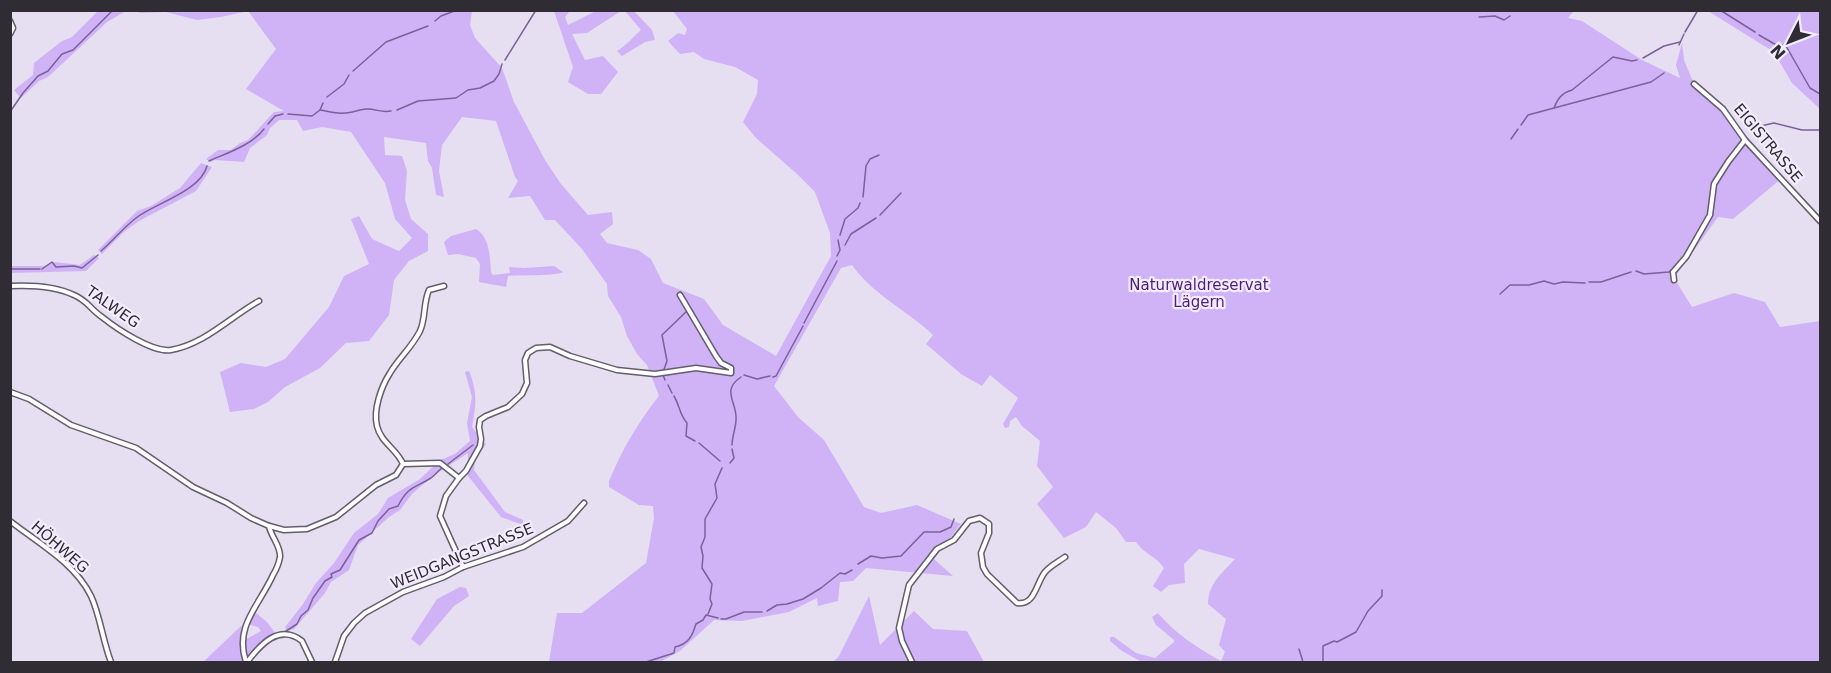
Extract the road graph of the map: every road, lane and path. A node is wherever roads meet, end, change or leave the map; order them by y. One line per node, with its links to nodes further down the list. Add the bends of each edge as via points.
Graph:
1 (10, 21): 2 (street)
2 (10, 34)
3 (1694, 84): 4 (street, EIGISTRASSE, via 1723,109)
4 (1745, 140): 5 (street, EIGISTRASSE); 6 (street, via 1714,184 1711,213 1691,250 1673,272)
5 (1821, 221)
6 (1674, 280)
7 (10, 286): 10 (street, TALWEG, via 72,293 89,303 102,318 161,350 202,338)
8 (444, 286): 12 (street, via 429,290 421,328 389,374 376,410 381,436)
9 (680, 295): 13 (street, via 718,360 732,372 696,368 655,374 617,370 550,347 536,348 525,358 527,383 522,394 508,407 480,420 480,446)
10 (259, 301)
11 (10, 392): 16 (street, via 71,425 136,448 193,487)
12 (402, 464): 13 (street, via 440,463); 16 (street, via 396,475 324,523 298,530)
13 (459, 478): 18 (street, via 446,496 440,514)
14 (584, 503): 18 (street, WEIDGANGSTRASSE, via 568,521 523,547)
15 (10, 521): 19 (street, HÖHWEG, via 84,584 92,598)
16 (269, 526): 20 (street, via 280,559 245,624)
17 (1065, 557): 23 (street, via 1043,574 1029,601 1017,603 984,569 981,555 989,524 973,519 954,540 937,549 909,585 899,623)
18 (463, 567): 22 (street, WEIDGANGSTRASSE, via 403,592 362,615 342,639)
19 (111, 663)
20 (246, 663): 21 (street, via 265,642 287,635 303,643)
21 (312, 663)
22 (335, 663)
23 (912, 663)

